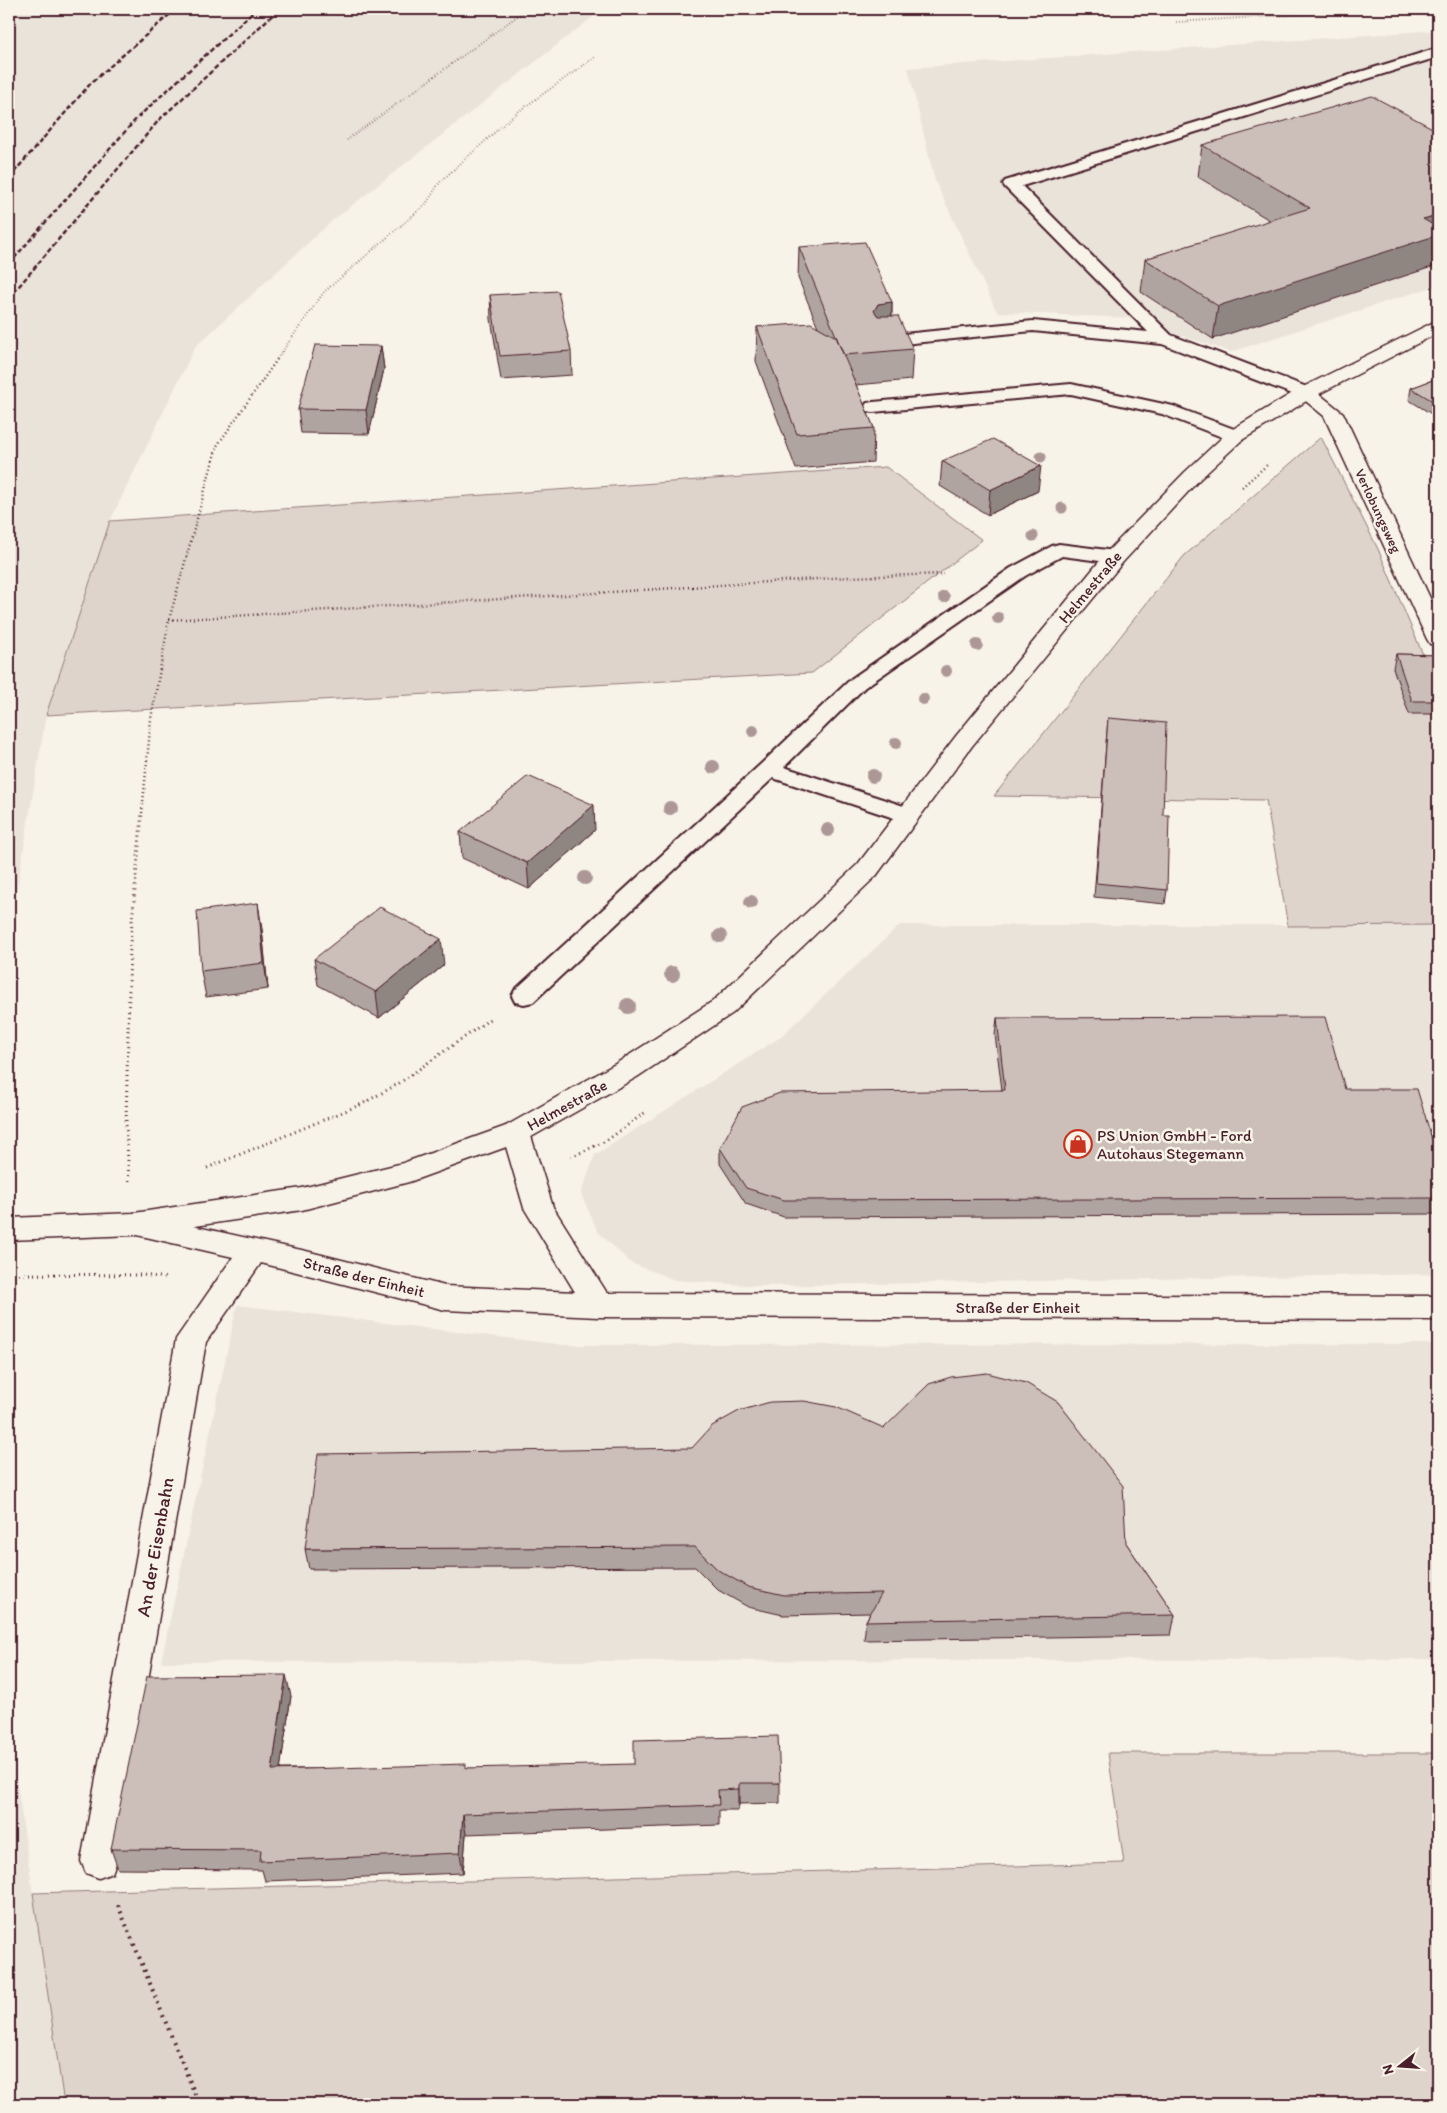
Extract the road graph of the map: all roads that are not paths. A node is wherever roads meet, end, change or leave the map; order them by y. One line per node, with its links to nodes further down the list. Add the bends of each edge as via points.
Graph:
1 (1438, 52): 3 (lane, via 1011,184)
2 (1438, 326): 5 (street, Helmestraße)
3 (1165, 340): 4 (lane, via 1032,326); 5 (lane)
4 (883, 341)
5 (1306, 393): 7 (street, Helmestraße); 9 (street, Verlobungsweg, via 1333,413)
6 (873, 407): 7 (lane, via 1071,389 1168,410)
7 (1236, 436): 8 (street, Helmestraße, via 1192,476)
8 (1115, 557): 10 (lane, via 1058,550 1018,572 858,683); 11 (street, Helmestraße)
9 (1438, 640)
10 (769, 769): 11 (lane); 12 (lane)
11 (908, 815): 13 (street, Helmestraße, via 867,870 723,1006 627,1070)
12 (524, 996)
13 (516, 1134): 14 (street, Helmestraße, via 409,1172 302,1199); 17 (street, via 539,1208)
14 (134, 1224): 15 (street); 16 (street, Straße der Einheit)
15 (9, 1229)
16 (253, 1252): 17 (street, Straße der Einheit, via 306,1262 445,1298); 19 (street, An der Eisenbahn, via 191,1339)
17 (598, 1305): 18 (street, Straße der Einheit)
18 (1438, 1308)
19 (99, 1861)

